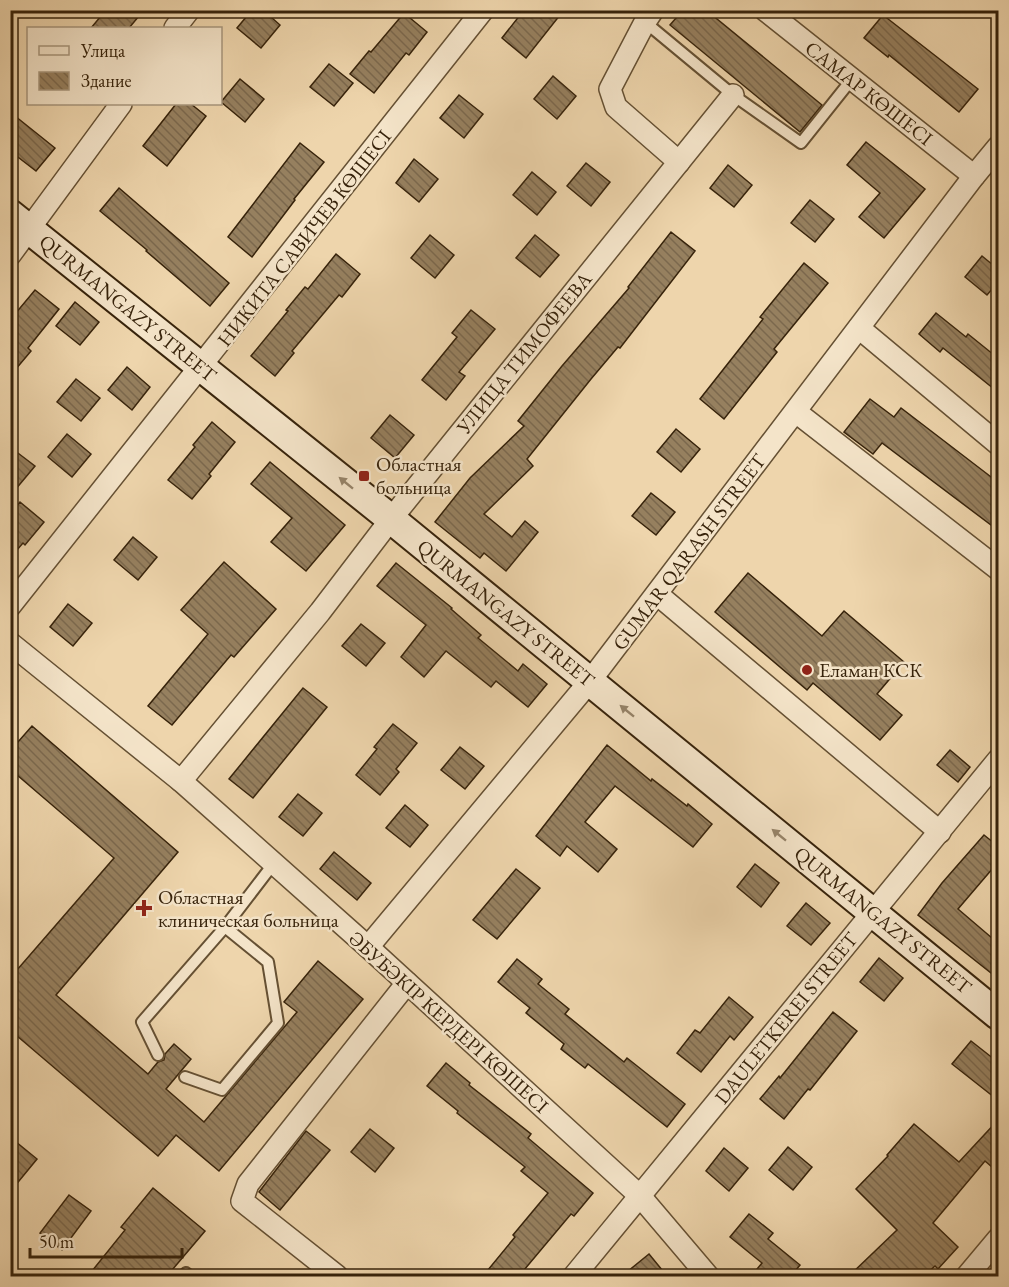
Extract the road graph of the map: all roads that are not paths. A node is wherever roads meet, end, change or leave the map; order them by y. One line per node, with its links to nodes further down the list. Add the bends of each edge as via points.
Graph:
1 (189, 10): 5 (street)
2 (483, 10): 15 (street, НИКИТА САВИЧЕВ КӨШЕСІ)
3 (765, 10): 6 (street, САМАР КӨШЕСІ)
4 (649, 16): 7 (lane); 10 (street, via 610,89 616,107)
5 (177, 27)
6 (852, 79): 7 (lane, via 801,143); 11 (street, САМАР КӨШЕСІ)
7 (733, 95): 10 (street, УЛИЦА ТИМОФЕЕВА)
8 (120, 105): 12 (street)
9 (999, 147): 11 (street, GUMAR QARASH STREET)
10 (679, 162): 18 (street, УЛИЦА ТИМОФЕЕВА)
11 (974, 176): 14 (street, GUMAR QARASH STREET)
12 (20, 222): 13 (street); 15 (street, QURMANGAZY STREET)
13 (10, 255)
14 (859, 328): 16 (street, GUMAR QARASH STREET); 17 (street)
15 (202, 368): 18 (street, QURMANGAZY STREET, one-way to 15); 21 (street, НИКИТА САВИЧЕВ КӨШЕСІ)
16 (796, 412): 19 (street); 20 (street, GUMAR QARASH STREET)
17 (999, 444)
18 (391, 519): 23 (street, QURMANGAZY STREET); 25 (street, УЛИЦА ТИМОФЕЕВА)
19 (999, 569)
20 (657, 594): 23 (street, GUMAR QARASH STREET); 26 (street)
21 (10, 606)
22 (10, 643): 25 (street, ӘБУБӘКІР КЕРДЕРІ КӨШЕСІ)
23 (590, 681): 28 (street, QURMANGAZY STREET, one-way to 23); 30 (street, GUMAR QARASH STREET)
24 (999, 760): 26 (street, DAULETKEREI STREET)
25 (181, 781): 27 (street, ӘБУБӘКІР КЕРДЕРІ КӨШЕСІ)
26 (940, 831): 28 (street, DAULETKEREI STREET)
27 (274, 863): 29 (lane); 30 (street, ӘБУБӘКІР КЕРДЕРІ КӨШЕСІ)
28 (873, 911): 32 (street, QURMANGAZY STREET); 35 (street, DAULETKEREI STREET)
29 (225, 927): 33 (lane, via 142,1022); 34 (lane, via 268,962 278,1023 222,1090)
30 (368, 947): 31 (street, ӘБУБӘКІР КЕРДЕРІ КӨШЕСІ)
31 (407, 983): 35 (street, ӘБУБӘКІР КЕРДЕРІ КӨШЕСІ); 37 (street, via 248,1184 242,1201)
32 (999, 1015)
33 (158, 1055)
34 (185, 1077)
35 (640, 1196): 38 (street, DAULETKEREI STREET); 39 (street, ӘБУБӘКІР КЕРДЕРІ КӨШЕСІ)
36 (999, 1239): 40 (street)
37 (337, 1276)
38 (574, 1276)
39 (708, 1276)
40 (966, 1276)

